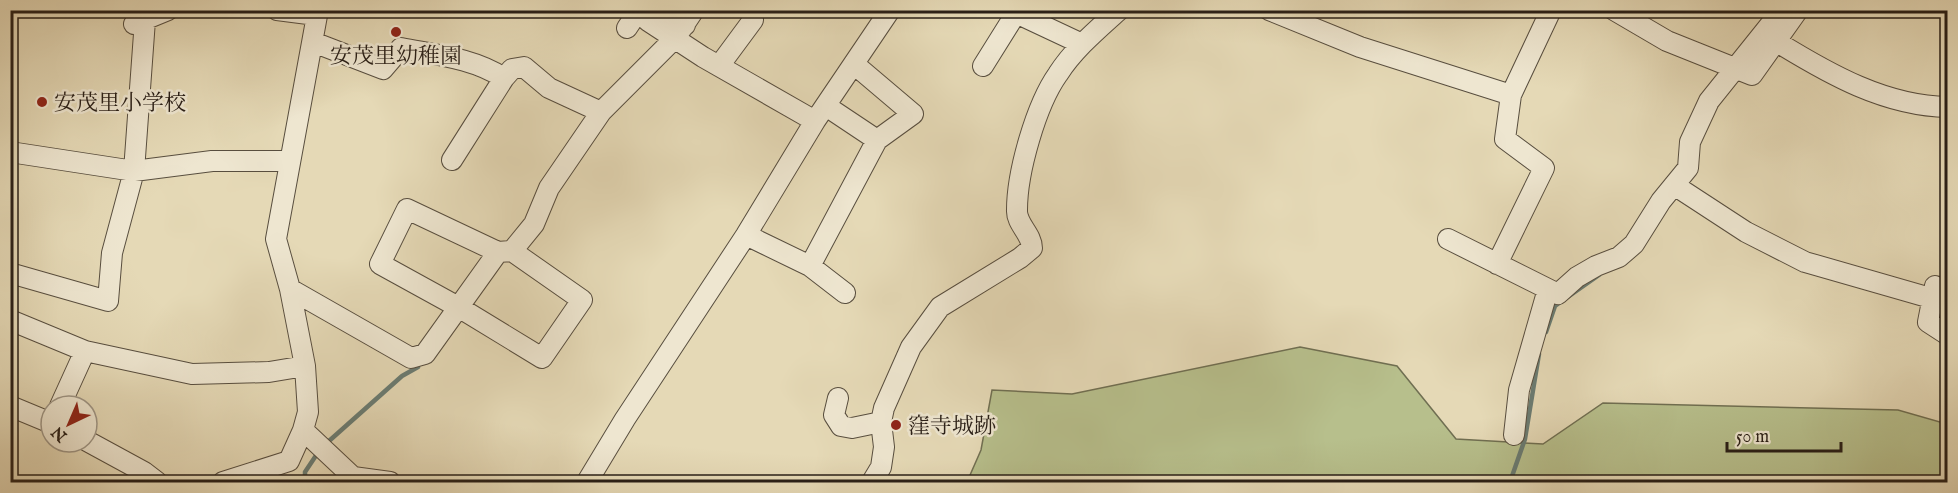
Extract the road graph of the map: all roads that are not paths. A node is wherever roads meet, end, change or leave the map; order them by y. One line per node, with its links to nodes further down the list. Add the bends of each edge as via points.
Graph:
1 (168, 10): 32 (street, via 140,22)
2 (277, 10): 10 (street)
3 (890, 10): 19 (street)
4 (1119, 10): 18 (street)
5 (1269, 10): 24 (street, via 1360,47)
6 (1551, 10): 24 (street)
7 (1614, 10): 22 (street, via 1667,41)
8 (1782, 10): 22 (street)
9 (1798, 10): 17 (street)
10 (317, 13): 16 (street)
11 (1012, 13): 18 (street); 21 (street)
12 (650, 14): 14 (street); 15 (street)
13 (753, 20): 20 (street)
14 (685, 24): 20 (street); 26 (street)
15 (627, 28)
16 (313, 42): 23 (street, via 383,69 401,48 466,60); 31 (street)
17 (1777, 42): 22 (street, via 1752,75); 25 (street, via 1826,72 1874,92 1925,107)
18 (1082, 44): 52 (street, via 1057,75 1032,128 1016,213 1032,248 940,307 911,347)
19 (854, 64): 27 (street); 28 (street, via 913,114)
20 (719, 66): 27 (street)
21 (983, 66)
22 (1736, 68): 33 (street, via 1709,101 1690,142 1688,168)
23 (504, 78): 26 (street, via 512,69 524,67 549,88); 30 (street)
24 (1511, 95): 37 (street, via 1504,139 1544,168)
25 (1947, 107)
26 (601, 112): 36 (street, via 549,188 534,224)
27 (820, 114): 28 (street); 34 (street)
28 (878, 140): 38 (street)
29 (10, 152): 32 (street)
30 (452, 160)
31 (289, 161): 32 (street, via 213,161); 40 (street, via 276,239)
32 (134, 171): 39 (street, via 112,253 108,301)
33 (1674, 185): 41 (street, via 1634,244 1619,257 1596,266 1558,294); 45 (street, via 1746,232 1805,262 1935,292 1928,321)
34 (746, 235): 38 (street); 59 (street)
35 (1448, 239): 37 (street)
36 (505, 252): 43 (street); 43 (street, via 582,300 542,358); 43 (street, via 407,209 380,264)
37 (1497, 264): 41 (street)
38 (810, 266): 42 (street)
39 (10, 273)
40 (290, 289): 43 (street, via 411,358 425,354); 47 (street)
41 (1548, 289): 54 (street, via 1519,390)
42 (845, 293)
43 (460, 308)
44 (10, 320): 46 (street)
45 (1947, 335)
46 (85, 351): 47 (street, via 192,374 269,372); 48 (street)
47 (305, 366): 53 (street, via 308,412)
48 (65, 394)
49 (838, 398): 52 (street, via 834,415 842,426 852,428)
50 (10, 406): 51 (street)
51 (39, 418)
52 (881, 422): 60 (street, via 884,447 881,467)
53 (303, 430): 57 (street, via 289,461); 58 (street, via 353,477)
54 (1514, 435)
55 (99, 448): 56 (street)
56 (157, 483)
57 (223, 483)
58 (390, 483)
59 (587, 483)
60 (872, 483)

